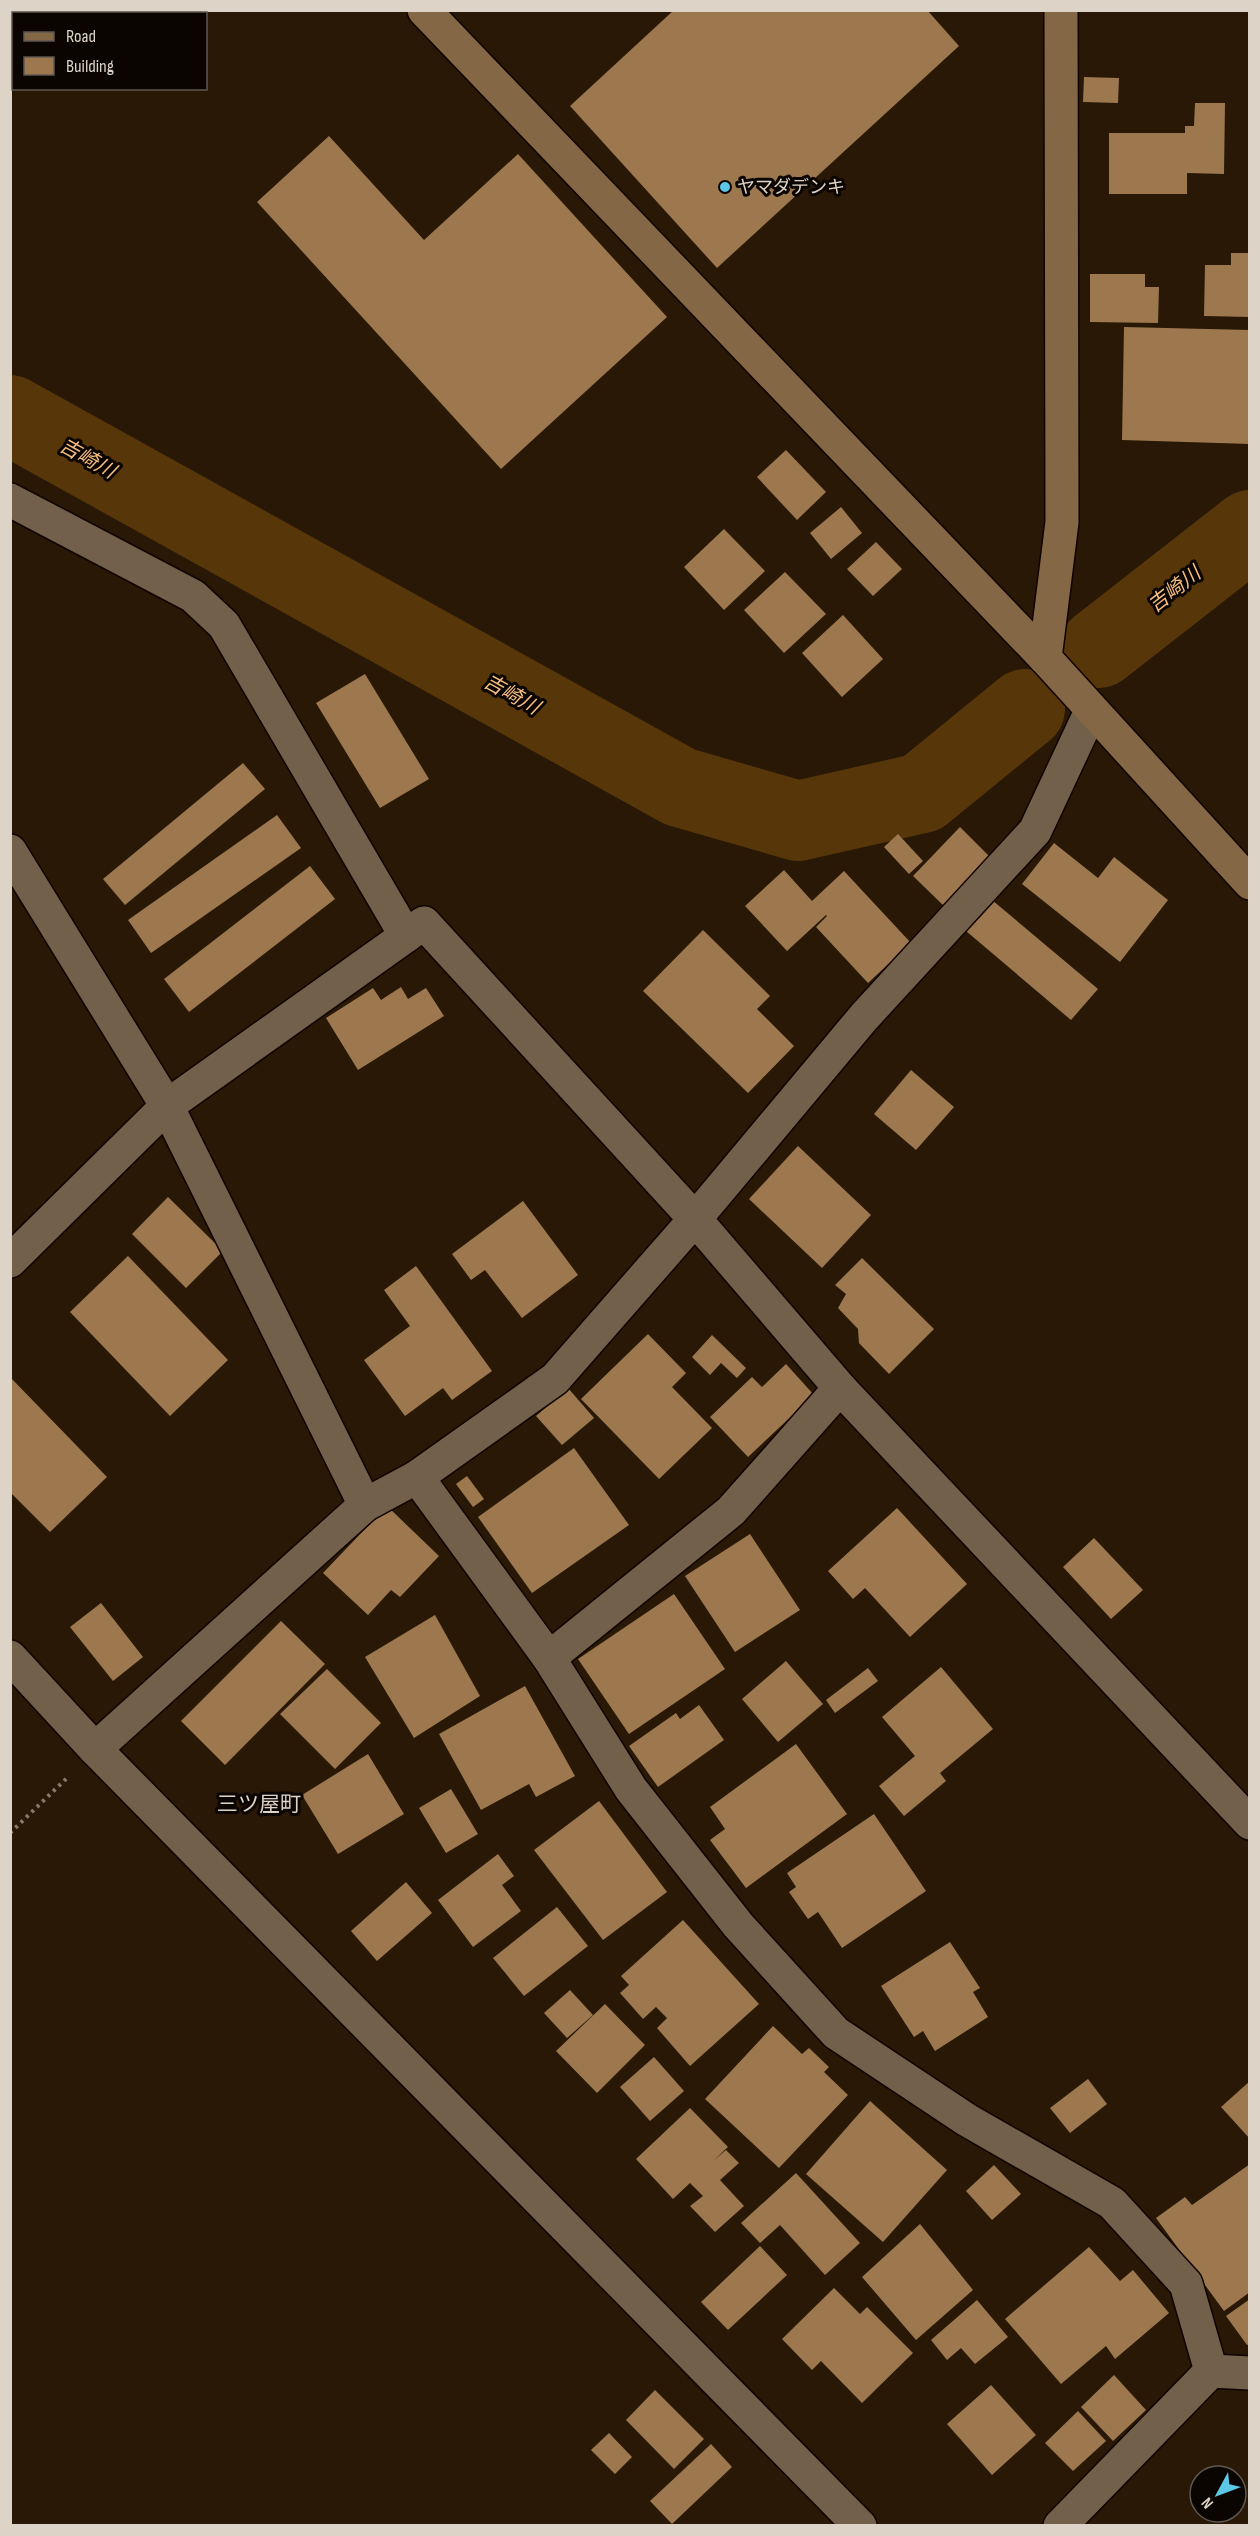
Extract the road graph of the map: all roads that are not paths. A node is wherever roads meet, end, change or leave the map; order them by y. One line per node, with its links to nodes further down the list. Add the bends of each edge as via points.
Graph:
1 (424, 10): 4 (street)
2 (1061, 10): 4 (street, via 1062,522)
3 (10, 500): 8 (street, via 193,596 224,625)
4 (1045, 658): 5 (street)
5 (1092, 711): 7 (street); 10 (street, via 1035,831 864,1017)
6 (10, 851): 9 (street)
7 (1250, 883)
8 (406, 936): 9 (street); 10 (street, via 424,923)
9 (167, 1106): 11 (street); 14 (street)
10 (695, 1218): 12 (street); 13 (street, via 555,1379)
11 (10, 1261)
12 (840, 1388): 16 (street, via 731,1511); 18 (street)
13 (417, 1477): 14 (street); 16 (street)
14 (365, 1505): 17 (street)
15 (10, 1657): 17 (street)
16 (549, 1658): 19 (street, via 631,1789 738,1925 836,2033 967,2120 1112,2203 1186,2284)
17 (95, 1749): 21 (street)
18 (1250, 1823)
19 (1211, 2371): 20 (street); 22 (street)
20 (1250, 2373)
21 (860, 2526)
22 (1060, 2526)

